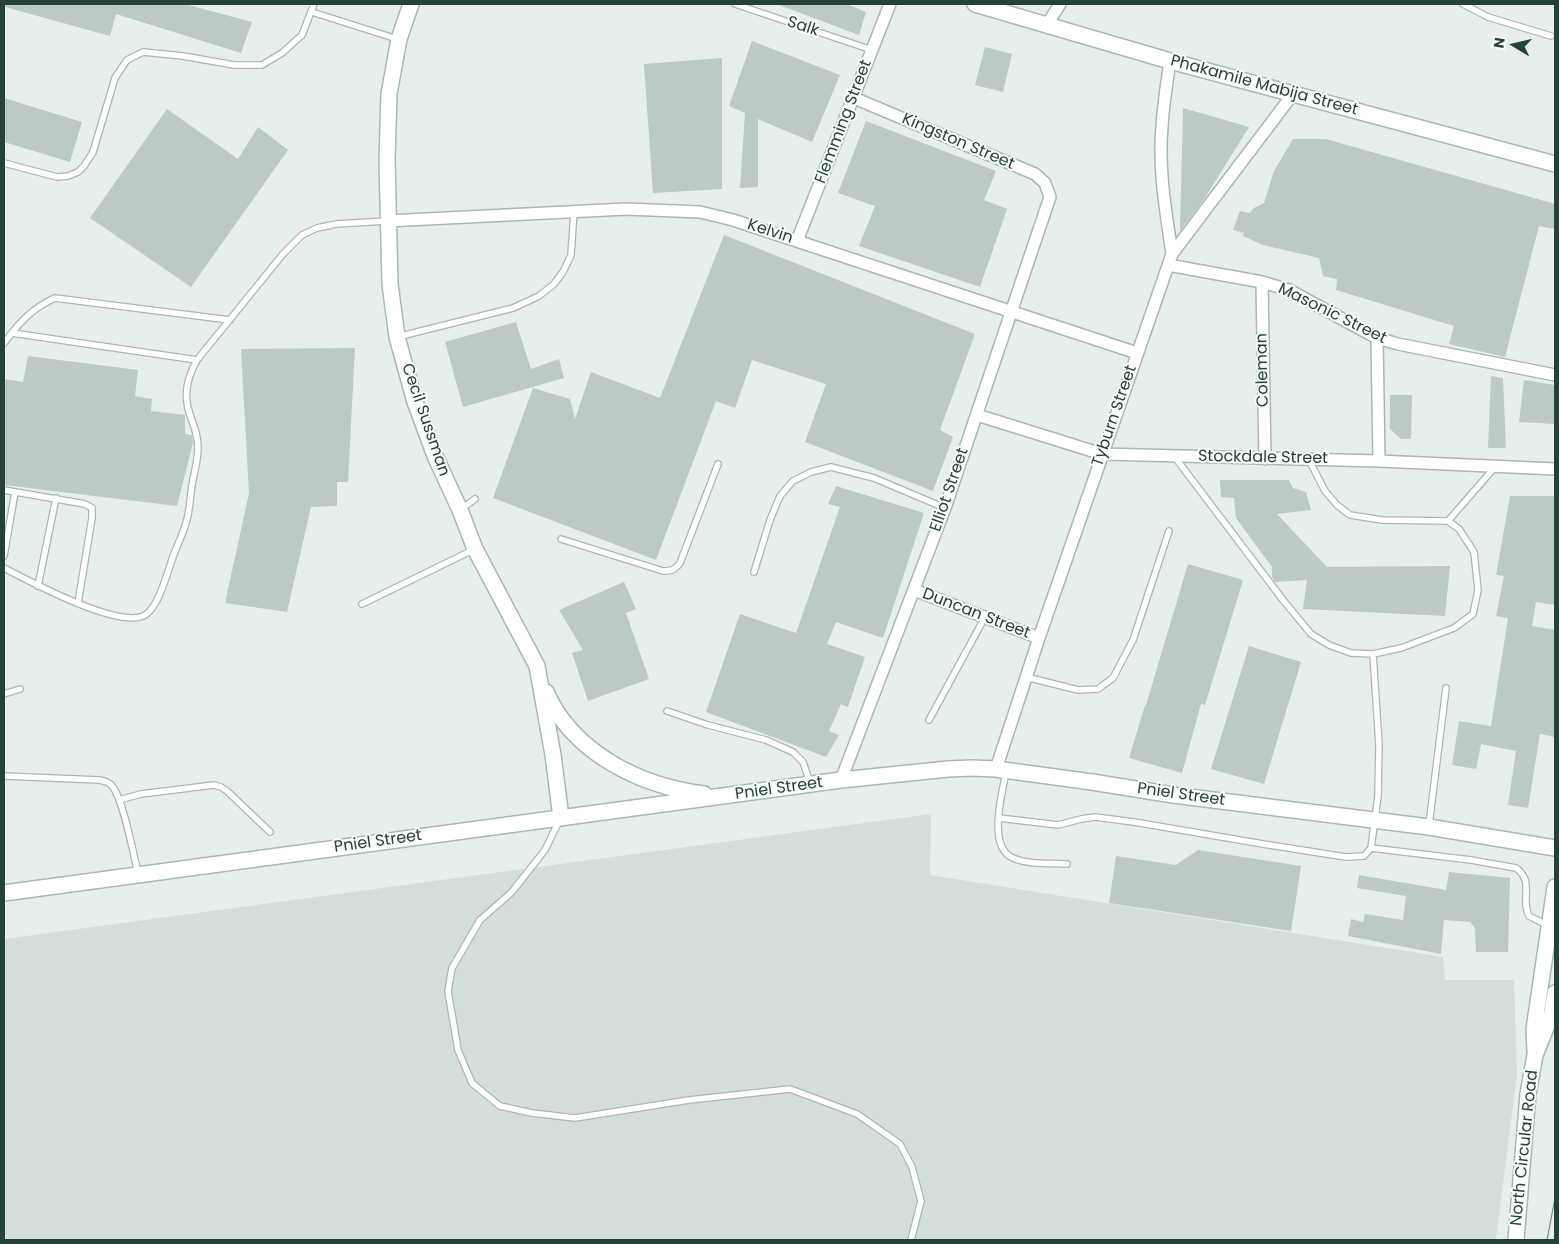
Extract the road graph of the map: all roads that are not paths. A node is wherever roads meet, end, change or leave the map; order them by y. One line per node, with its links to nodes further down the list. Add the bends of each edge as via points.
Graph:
1 (314, 4): 8 (lane)
2 (411, 4): 11 (street, Cecil Sussman)
3 (734, 4): 12 (lane, Salk)
4 (890, 4): 12 (street, Flemming Street)
5 (975, 4): 9 (street, Phakamile Mabija Street)
6 (1060, 4): 9 (street)
7 (1463, 4): 10 (lane, via 1488,17)
8 (312, 12): 11 (lane); 16 (lane, via 302,35 262,65 234,65 143,52 127,60 115,78 93,152 78,172 57,177)
9 (1046, 26): 13 (street, Phakamile Mabija Street)
10 (1551, 36)
11 (399, 40): 20 (street, Cecil Sussman, via 389,94)
12 (872, 50): 15 (street, Flemming Street)
13 (1170, 61): 14 (street, Phakamile Mabija Street); 22 (street, via 1161,128 1161,154)
14 (1293, 94): 17 (street, Phakamile Mabija Street); 22 (street, Tyburn Street)
15 (854, 98): 18 (street, Kingston Street, via 1035,174 1045,183); 21 (street, Flemming Street)
16 (4, 163)
17 (1555, 164)
18 (1050, 197): 25 (street, Elliot Street)
19 (574, 211): 20 (street, Kelvin); 21 (street, Kelvin, via 700,212); 28 (lane, via 571,255 559,278 539,296 513,308)
20 (387, 221): 26 (lane, via 336,224 317,228 302,236 283,254); 28 (street, Cecil Sussman, via 390,284)
21 (798, 241): 25 (street, Kelvin)
22 (1172, 254): 23 (street, Tyburn Street)
23 (1168, 265): 24 (street, Masonic Street); 31 (street, Tyburn Street)
24 (1262, 282): 29 (street, Masonic Street, via 1289,290); 37 (street, Coleman)
25 (1010, 311): 31 (street, Kelvin); 34 (street, Elliot Street)
26 (230, 320): 27 (lane, via 55,298 31,312); 32 (lane)
27 (12, 333): 30 (lane); 32 (lane)
28 (398, 337): 48 (street, Cecil Sussman, via 415,402)
29 (1377, 338): 33 (street, Masonic Street); 39 (street)
30 (4, 343)
31 (1137, 353): 35 (street, Tyburn Street)
32 (197, 360): 58 (lane, via 190,372 186,400 197,430 198,449 187,521 158,600 145,615 134,618 119,617)
33 (1555, 374)
34 (976, 415): 35 (street, Stockdale Street); 47 (street, Elliot Street)
35 (1102, 454): 36 (street, Stockdale Street); 61 (street, Tyburn Street)
36 (1174, 456): 37 (street, Stockdale Street); 62 (lane, via 1311,634 1351,653)
37 (1265, 459): 38 (street, Stockdale Street)
38 (1309, 460): 39 (street, Stockdale Street); 49 (lane, via 1325,491 1350,515 1382,520)
39 (1378, 460): 41 (street, Stockdale Street)
40 (718, 464): 51 (lane, via 676,569 663,571)
41 (1496, 466): 42 (street, Stockdale Street); 49 (lane)
42 (1555, 469)
43 (4, 490): 44 (lane)
44 (15, 492): 45 (lane); 53 (lane)
45 (56, 498): 56 (lane); 58 (lane, via 92,508)
46 (476, 499): 48 (lane)
47 (945, 508): 55 (lane, via 874,478 831,467 811,472 793,481 780,496); 57 (street, Elliot Street)
48 (460, 510): 52 (street, Cecil Sussman)
49 (1448, 521): 62 (lane, via 1459,529 1474,552 1478,590 1473,614 1454,628 1401,648)
50 (1169, 531): 64 (lane, via 1133,640 1113,678 1098,689 1078,690)
51 (561, 539)
52 (474, 549): 59 (lane); 63 (street, Cecil Sussman)
53 (4, 556)
54 (4, 568): 56 (lane)
55 (754, 572)
56 (38, 586): 58 (lane)
57 (914, 590): 60 (street, Duncan Street); 72 (street, Elliot Street)
58 (78, 603)
59 (362, 604)
60 (985, 617): 61 (street, Duncan Street); 69 (lane)
61 (1039, 638): 64 (street, Tyburn Street)
62 (1373, 654): 78 (lane, via 1379,745)
63 (537, 666): 74 (street, via 547,694 562,720 604,758 629,773 683,791 712,794); 76 (street, Cecil Sussman)
64 (1026, 677): 70 (street, Tyburn Street)
65 (1446, 688): 79 (lane)
66 (20, 689): 67 (lane)
67 (4, 694)
68 (667, 712): 73 (lane, via 766,740 793,752 803,762)
69 (929, 720)
70 (1001, 769): 72 (street, Pniel Street, via 948,769); 77 (lane); 78 (street, Pniel Street, via 1173,795)
71 (4, 776): 75 (lane, via 99,780 113,787)
72 (841, 780): 73 (street, Pniel Street)
73 (810, 785): 74 (street, Pniel Street)
74 (768, 791): 76 (street, Pniel Street)
75 (118, 800): 80 (lane, via 214,785 226,791); 84 (lane)
76 (561, 818): 84 (street, Pniel Street); 90 (lane, via 545,850 511,893 480,920 452,968 448,991 458,1050 472,1083 500,1106 575,1118 689,1100 790,1089 857,1114 900,1144 912,1167 921,1201)
77 (999, 818): 81 (lane, via 1058,824 1095,817 1346,857 1364,856); 83 (lane, via 998,836 1002,849 1012,858)
78 (1375, 820): 79 (street, Pniel Street); 81 (lane)
79 (1428, 827): 82 (street, Pniel Street)
80 (270, 832)
81 (1371, 848): 87 (lane, via 1516,868 1526,879 1529,916)
82 (1555, 848)
83 (1067, 864)
84 (138, 874): 86 (street, Pniel Street)
85 (1555, 887): 87 (street, North Circular Road)
86 (4, 893)
87 (1550, 926): 89 (street, North Circular Road, via 1534,1029)
88 (1555, 993): 89 (street, North Circular Road, via 1552,1013)
89 (1535, 1055): 91 (street, North Circular Road, via 1524,1122)
90 (911, 1240)
91 (1516, 1240)

